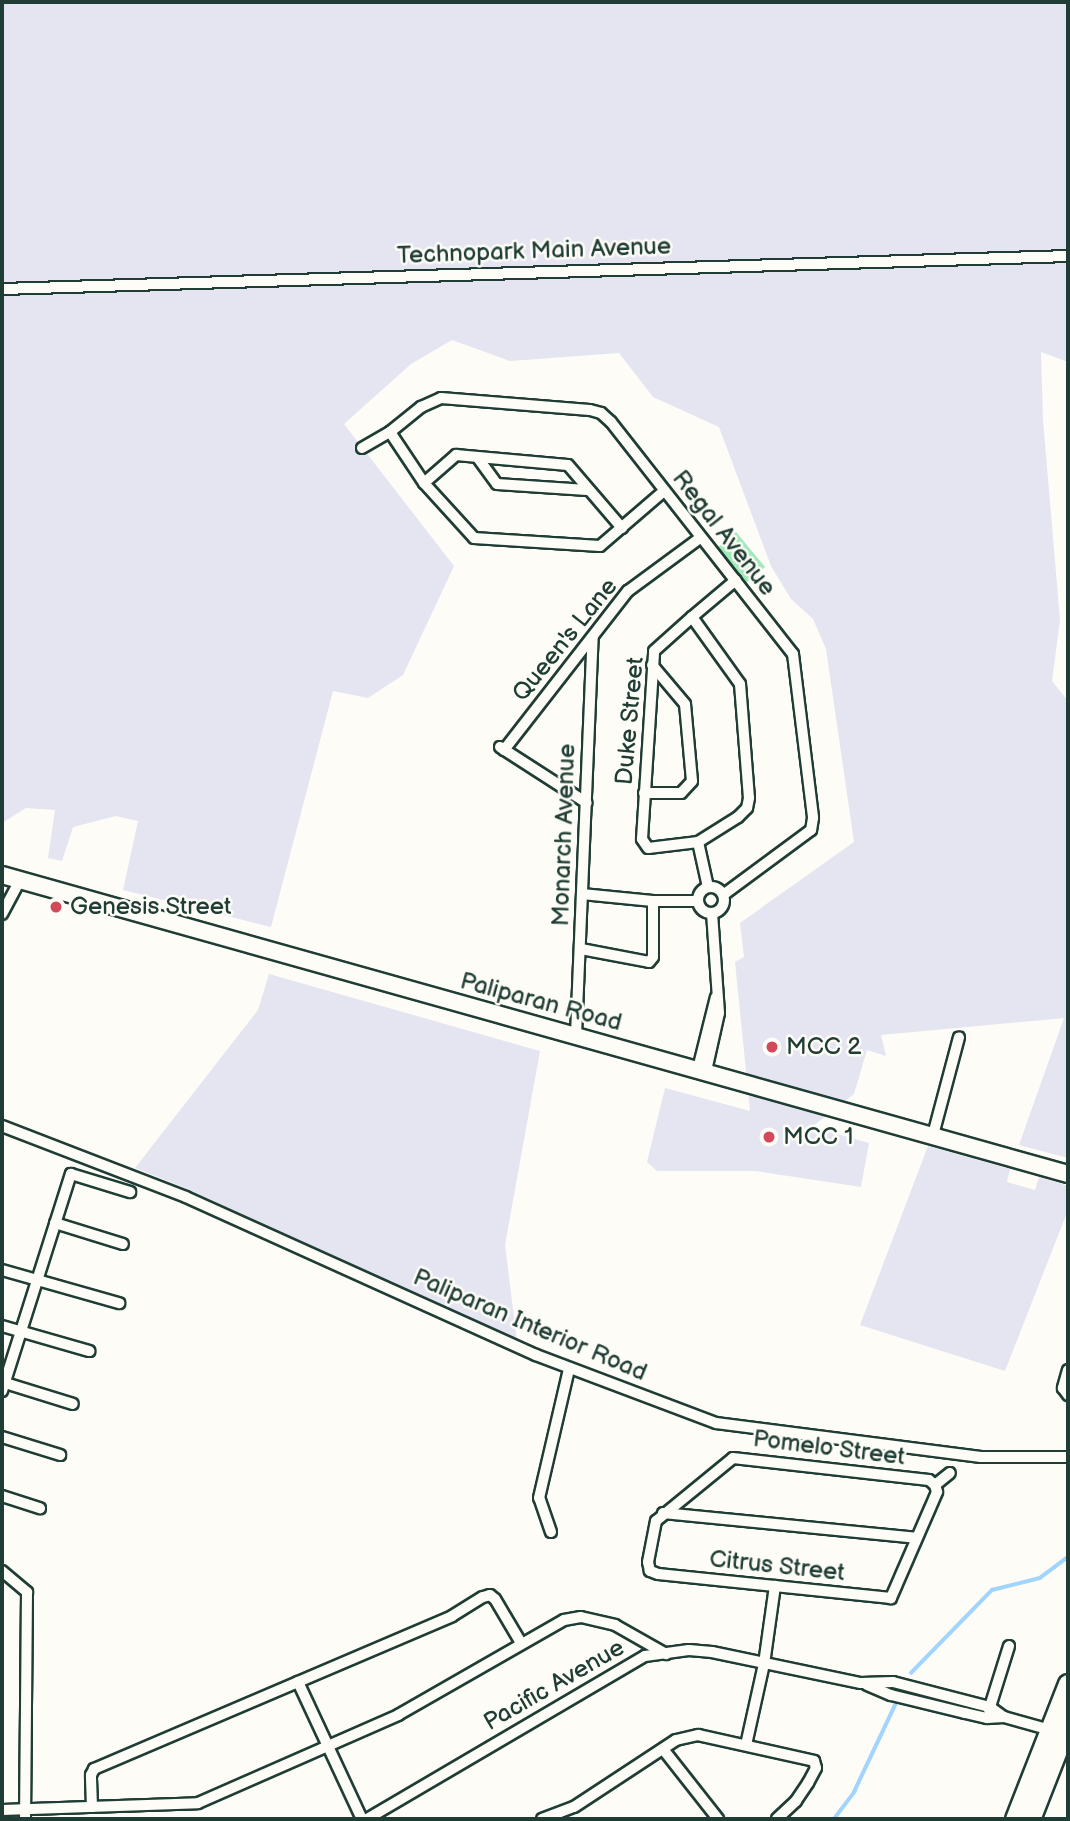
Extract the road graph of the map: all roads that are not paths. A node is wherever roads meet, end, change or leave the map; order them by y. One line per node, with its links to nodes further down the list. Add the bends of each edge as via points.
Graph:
1 (1068, 256): 2 (street, Technopark Main Avenue)
2 (2, 289)
3 (390, 432): 4 (street, Regal Avenue); 6 (street); 8 (street, Regal Avenue, via 421,407 441,398 590,410 611,422)
4 (362, 447)
5 (478, 458): 6 (street, via 456,456); 7 (street, via 568,465); 7 (street, via 497,484)
6 (424, 483): 9 (street, via 474,538 600,547)
7 (587, 490): 9 (street)
8 (664, 491): 9 (street); 10 (street, Regal Avenue)
9 (622, 528)
10 (700, 538): 11 (street, Regal Avenue); 13 (street, Queen's Lane, via 628,591)
11 (736, 580): 12 (street, Duke Street); 22 (street, Regal Avenue, via 793,654 813,818 805,838)
12 (692, 617): 14 (street, Duke Street, via 654,651); 17 (street, via 740,684 749,798 738,817)
13 (593, 637): 16 (street, Monarch Avenue); 16 (street, Queen's Lane, via 502,749)
14 (652, 665): 15 (street, Duke Street); 15 (street, via 685,704 692,781 681,793)
15 (644, 793): 17 (street, Duke Street, via 643,845)
16 (587, 803): 21 (street, Monarch Avenue)
17 (698, 842): 20 (street)
18 (2, 875): 19 (main road, Paliparan Road)
19 (20, 880): 26 (street); 28 (main road, Paliparan Road)
20 (708, 887): 22 (street); 24 (street)
21 (582, 894): 23 (street); 27 (street, Monarch Avenue)
22 (723, 895): 25 (street, via 720,908)
23 (653, 901): 24 (street); 27 (street, via 653,957 649,962)
24 (698, 901): 25 (street, via 704,911)
25 (712, 912): 30 (street, via 719,1013)
26 (2, 914)
27 (581, 949): 28 (street, Monarch Avenue)
28 (576, 1035): 30 (main road, Paliparan Road)
29 (960, 1037): 32 (street)
30 (702, 1070): 32 (main road, Paliparan Road)
31 (2, 1126): 43 (street, Paliparan Interior Road, via 186,1197)
32 (933, 1135): 33 (main road, Paliparan Road)
33 (1068, 1174)
34 (130, 1192): 35 (street, via 71,1174)
35 (55, 1223): 36 (street); 38 (street)
36 (123, 1244)
37 (2, 1270): 38 (street)
38 (35, 1280): 39 (street); 41 (street)
39 (119, 1303)
40 (2, 1326): 41 (street)
41 (21, 1331): 42 (street); 45 (street)
42 (89, 1351)
43 (569, 1369): 50 (street, Paliparan Interior Road, via 716,1423 981,1457); 56 (street, via 539,1498)
44 (1068, 1370): 46 (street, via 1063,1388)
45 (3, 1385): 47 (street)
46 (1068, 1395)
47 (73, 1404)
48 (2, 1437): 49 (street)
49 (60, 1455)
50 (1068, 1457)
51 (950, 1473): 52 (street)
52 (936, 1489): 55 (street, Pomelo Street, via 929,1480 733,1458); 57 (street)
53 (2, 1496): 54 (street)
54 (40, 1508)
55 (663, 1513): 57 (street); 59 (street, Citrus Street, via 656,1521 650,1571)
56 (551, 1532)
57 (916, 1538): 59 (street, Citrus Street, via 891,1598)
58 (2, 1571): 78 (street, via 27,1592)
59 (775, 1586): 63 (street)
60 (522, 1643): 62 (street, via 564,1620 581,1617 615,1625); 64 (street, via 490,1595); 74 (street, via 408,1709)
61 (1009, 1646): 70 (street)
62 (666, 1654): 63 (street, Pacific Avenue, via 712,1652); 79 (street, Pacific Avenue, via 645,1656 628,1665)
63 (764, 1664): 65 (street, Pacific Avenue); 73 (street)
64 (298, 1682): 74 (street); 76 (street, via 94,1769 90,1775)
65 (861, 1683): 67 (street, Pacific Avenue); 68 (street, Pacific Avenue)
66 (1068, 1684): 72 (highway)
67 (912, 1687): 68 (street); 69 (street, Pacific Avenue)
68 (909, 1699): 71 (street, Pacific Avenue)
69 (967, 1701): 70 (street, Pacific Avenue); 71 (street)
70 (989, 1712): 71 (street, Pacific Avenue); 72 (street, Pacific Avenue)
71 (964, 1713)
72 (1061, 1729): 83 (highway); 84 (highway)
73 (746, 1745): 75 (street, via 686,1735); 82 (street, via 814,1761 816,1768 808,1783)
74 (326, 1748): 76 (street, via 198,1803); 79 (street)
75 (663, 1749): 80 (street, via 574,1807); 81 (street)
76 (92, 1807): 78 (street)
77 (2, 1810): 78 (street)
78 (25, 1815)
79 (365, 1819)
80 (543, 1819)
81 (718, 1819)
82 (777, 1819)
83 (1014, 1819)
84 (1030, 1819)

